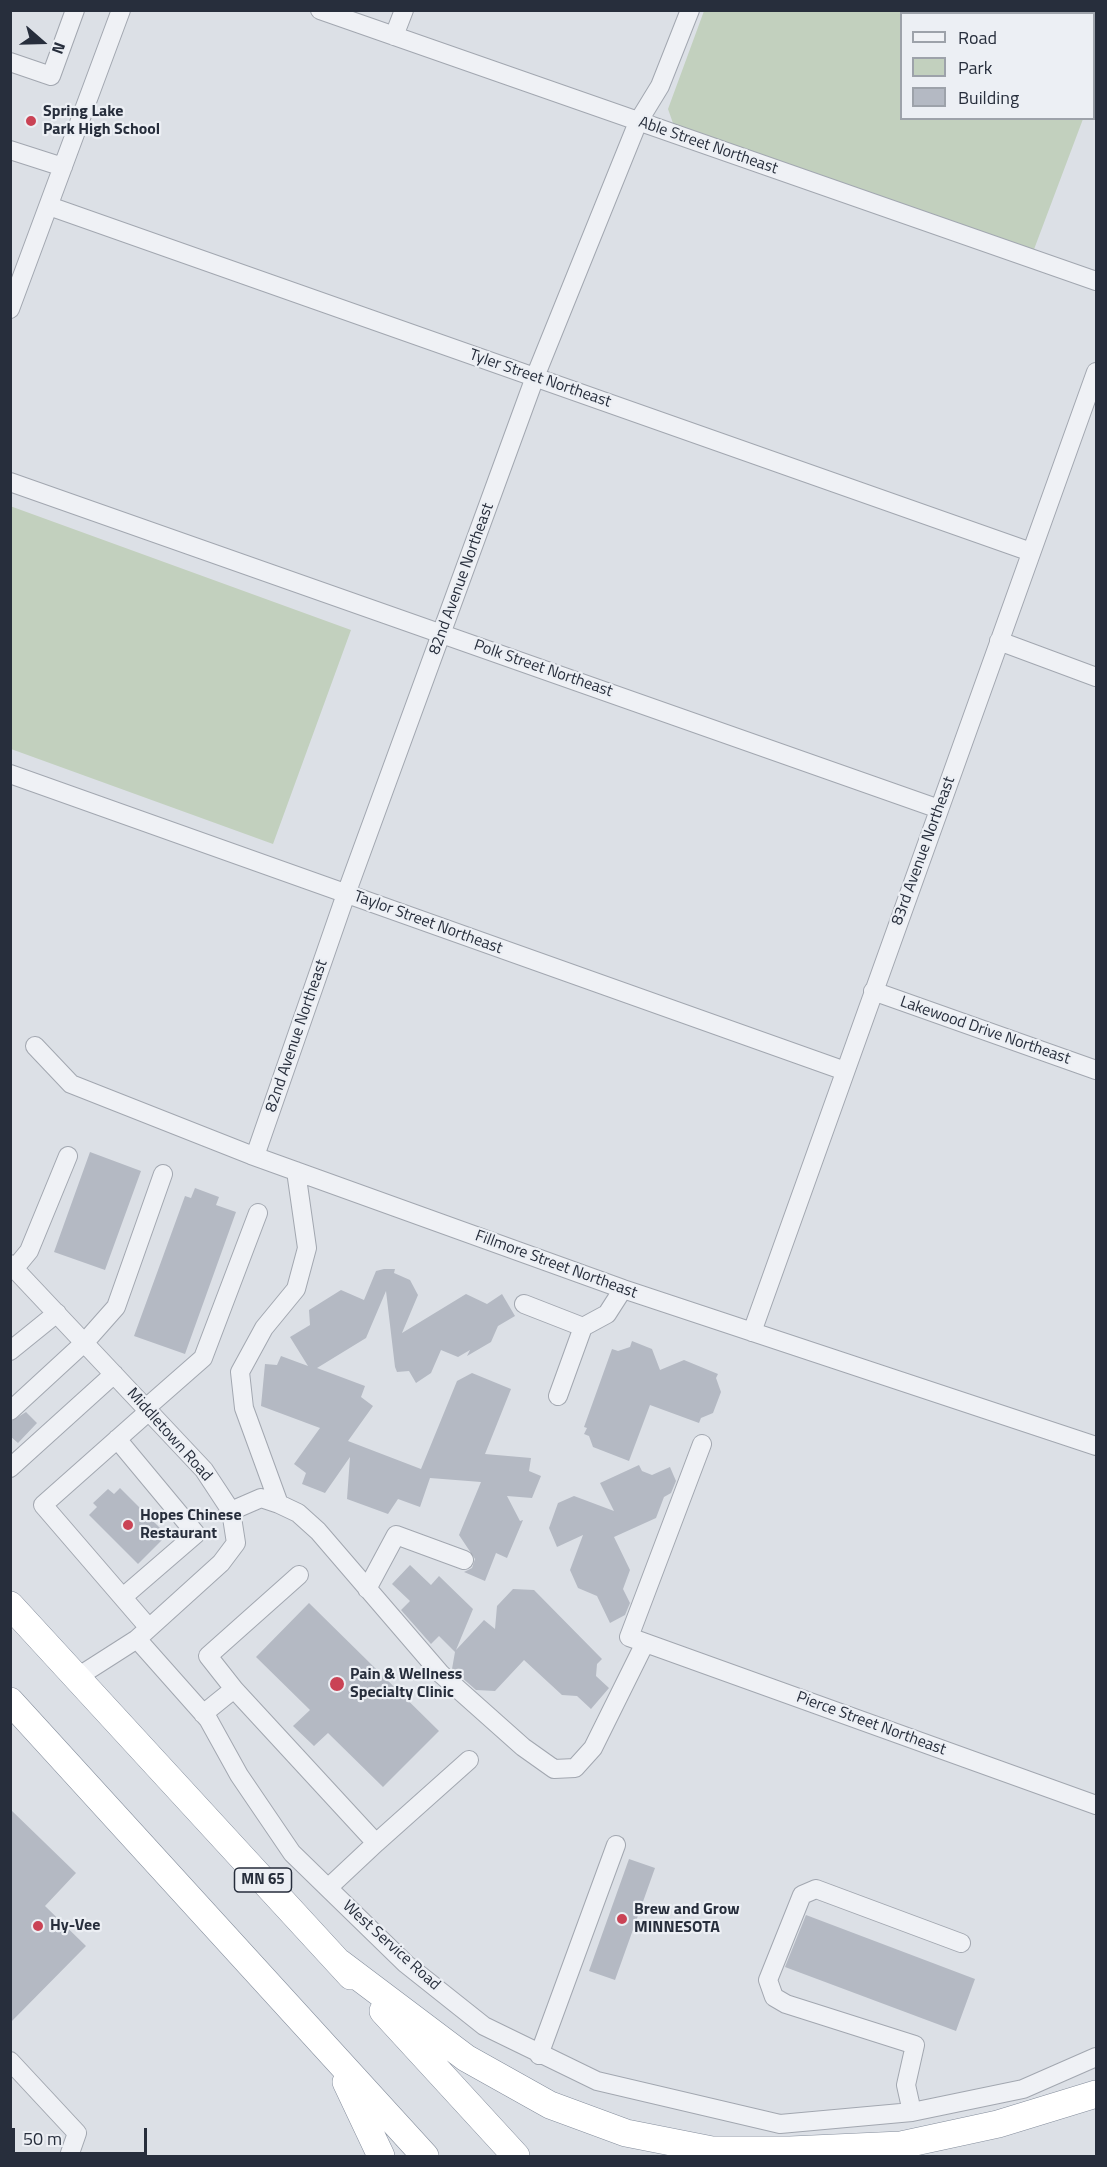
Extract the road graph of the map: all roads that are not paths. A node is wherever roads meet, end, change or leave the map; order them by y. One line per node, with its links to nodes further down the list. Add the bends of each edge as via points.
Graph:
1 (75, 10): 7 (street, via 51,76)
2 (121, 10): 10 (street)
3 (320, 10): 6 (street, Able Street Northeast)
4 (404, 10): 6 (street)
5 (690, 10): 8 (street, 82nd Avenue Northeast, via 660,86)
6 (394, 36): 8 (street, Able Street Northeast)
7 (10, 62)
8 (638, 122): 12 (street, Able Street Northeast); 15 (street, 82nd Avenue Northeast)
9 (10, 150): 10 (street)
10 (63, 167): 11 (street)
11 (49, 206): 13 (street); 15 (street, Tyler Street Northeast)
12 (1096, 281)
13 (10, 309)
14 (1096, 372): 17 (street, 83rd Avenue Northeast)
15 (535, 377): 17 (street, Tyler Street Northeast); 18 (street, 82nd Avenue Northeast)
16 (10, 482): 18 (street, Polk Street Northeast)
17 (1031, 552): 19 (street, 83rd Avenue Northeast)
18 (441, 634): 22 (street, Polk Street Northeast); 23 (street, 82nd Avenue Northeast)
19 (999, 641): 20 (street); 22 (street, 83rd Avenue Northeast)
20 (1096, 677)
21 (10, 774): 23 (street, Taylor Street Northeast)
22 (939, 809): 24 (street, 83rd Avenue Northeast)
23 (346, 894): 27 (street, Taylor Street Northeast); 29 (street, 82nd Avenue Northeast)
24 (873, 992): 26 (street, Lakewood Drive Northeast); 27 (street, 83rd Avenue Northeast)
25 (35, 1046): 29 (street, Fillmore Street Northeast, via 71,1084)
26 (1096, 1070)
27 (845, 1071): 38 (street, 83rd Avenue Northeast)
28 (68, 1156): 33 (street, via 29,1251)
29 (255, 1156): 30 (street, Fillmore Street Northeast)
30 (296, 1171): 34 (street, Fillmore Street Northeast); 49 (street, via 307,1248 296,1289 264,1328 240,1372 244,1408)
31 (163, 1174): 39 (street, via 116,1307)
32 (258, 1213): 43 (street, via 203,1358)
33 (13, 1266): 36 (street, Middletown Road)
34 (623, 1289): 37 (street, via 607,1314); 38 (street, Fillmore Street Northeast)
35 (524, 1304): 37 (street)
36 (57, 1313): 39 (street, Middletown Road); 40 (street)
37 (583, 1327): 42 (street)
38 (752, 1332): 47 (street, Fillmore Street Northeast)
39 (84, 1342): 41 (street, Middletown Road); 44 (street)
40 (10, 1351)
41 (114, 1374): 43 (street, Middletown Road); 48 (street)
42 (558, 1396)
43 (148, 1410): 45 (street); 50 (street, Middletown Road, via 204,1470)
44 (10, 1411)
45 (117, 1439): 54 (street, via 196,1534); 54 (street, West Service Road, via 43,1505)
46 (702, 1444): 57 (street, via 629,1637)
47 (1096, 1446)
48 (10, 1468)
49 (279, 1504): 50 (street, via 261,1498); 53 (street, via 298,1513 318,1531)
50 (231, 1510): 56 (street, Middletown Road, via 236,1543 221,1563)
51 (464, 1560): 53 (street, via 396,1536)
52 (299, 1575): 59 (street, via 208,1656)
53 (367, 1589): 57 (street, via 441,1674 523,1747 554,1769 574,1768 593,1748)
54 (123, 1597): 56 (street, West Service Road)
55 (10, 1605): 58 (highway, MN 65)
56 (143, 1633): 58 (street, Middletown Road); 61 (street, West Service Road)
57 (645, 1643): 63 (street, Pierce Street Northeast)
58 (76, 1678): 68 (highway, MN 65)
59 (234, 1689): 61 (street); 64 (street)
60 (10, 1701): 69 (highway)
61 (203, 1714): 66 (street, West Service Road, via 292,1853)
62 (469, 1760): 64 (street)
63 (1096, 1805)
64 (376, 1843): 66 (street)
65 (616, 1845): 70 (street)
66 (328, 1888): 70 (street, West Service Road, via 406,1964 484,2026)
67 (961, 1943): 74 (street, via 816,1888 802,1895 768,1980 774,1997 786,2004 915,2045 906,2085)
68 (340, 1963): 73 (highway, via 466,2058 550,2105 626,2133 712,2150 901,2145 998,2124); 78 (highway, MN 65)
69 (332, 2054): 76 (highway); 77 (highway)
70 (539, 2055): 74 (street, West Service Road, via 597,2081 780,2124)
71 (1096, 2057): 74 (street, West Service Road, via 1023,2089)
72 (10, 2061): 75 (street, via 77,2133)
73 (1096, 2094)
74 (912, 2112)
75 (69, 2157)
76 (381, 2157)
77 (425, 2157)
78 (516, 2157)

